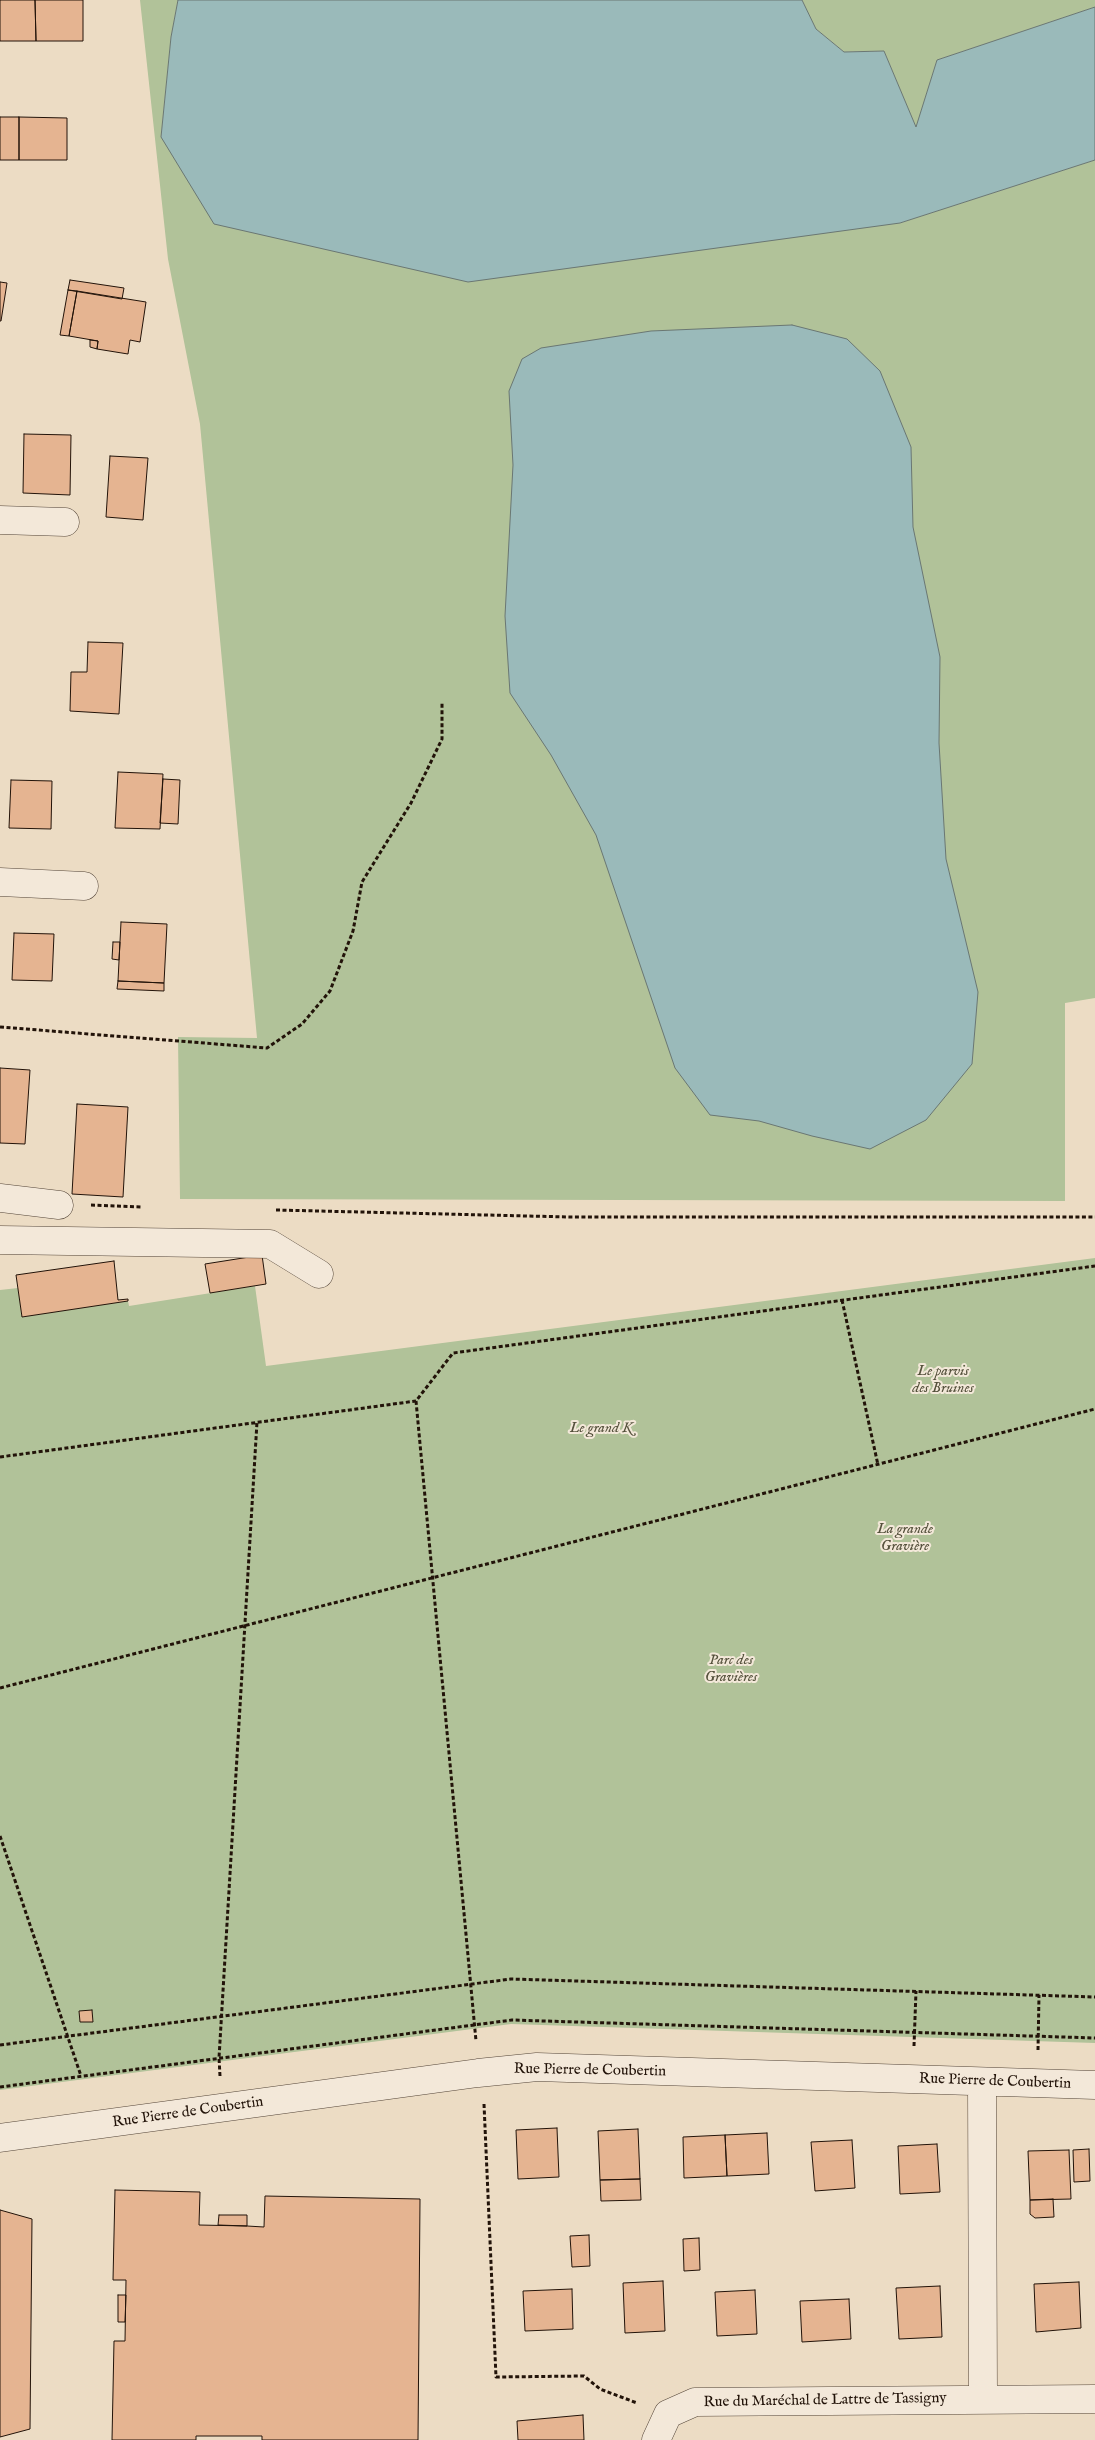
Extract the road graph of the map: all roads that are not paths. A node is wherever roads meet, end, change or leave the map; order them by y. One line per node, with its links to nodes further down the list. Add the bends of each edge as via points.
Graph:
1 (0, 520): 2 (street)
2 (65, 522)
3 (0, 882): 4 (street)
4 (84, 886)
5 (0, 1198): 6 (street)
6 (59, 1205)
7 (0, 1240): 8 (street, via 270,1244)
8 (319, 1274)
9 (982, 2082): 10 (street, Rue Pierre de Coubertin); 11 (street, Rue Pierre de Coubertin, via 537,2067); 13 (street)
10 (1095, 2084)
11 (0, 2138)
12 (1095, 2399): 13 (street, Rue du Maréchal de Lattre de Tassigny)
13 (983, 2400): 14 (street, Rue du Maréchal de Lattre de Tassigny, via 695,2402 668,2414)
14 (656, 2440)

